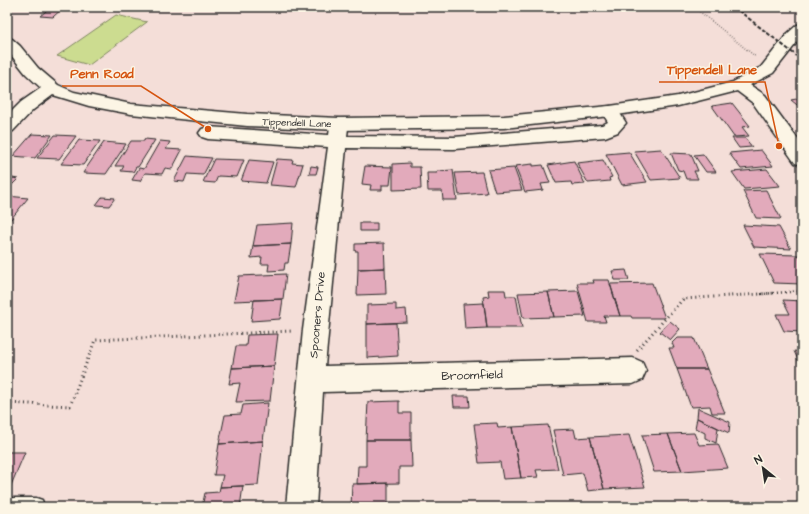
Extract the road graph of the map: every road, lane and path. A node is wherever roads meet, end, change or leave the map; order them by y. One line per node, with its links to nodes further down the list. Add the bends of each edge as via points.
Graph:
1 (694, 7): 4 (path)
2 (802, 28): 5 (street, Tippendell Lane, via 769,68)
3 (7, 42): 6 (street, Tippendell Lane, via 32,72)
4 (758, 59)
5 (739, 85): 9 (street, Tippendell Lane, via 678,101 610,111 617,123 605,130 454,143); 10 (street, via 762,102)
6 (52, 89): 7 (street, via 34,99); 9 (street, Tippendell Lane, via 69,96 131,109 247,120)
7 (9, 122)
8 (208, 133): 9 (street, Tippendell Lane)
9 (338, 133): 12 (street, Spooners Drive)
10 (802, 158)
11 (802, 291): 13 (path, via 684,299 638,349)
12 (315, 330): 14 (street, Spooners Drive); 15 (path, via 95,340 70,406)
13 (633, 371): 14 (street, Broomfield)
14 (312, 379): 18 (street, Spooners Drive)
15 (7, 403)
16 (7, 506): 17 (lane)
17 (36, 507)
18 (301, 507)

